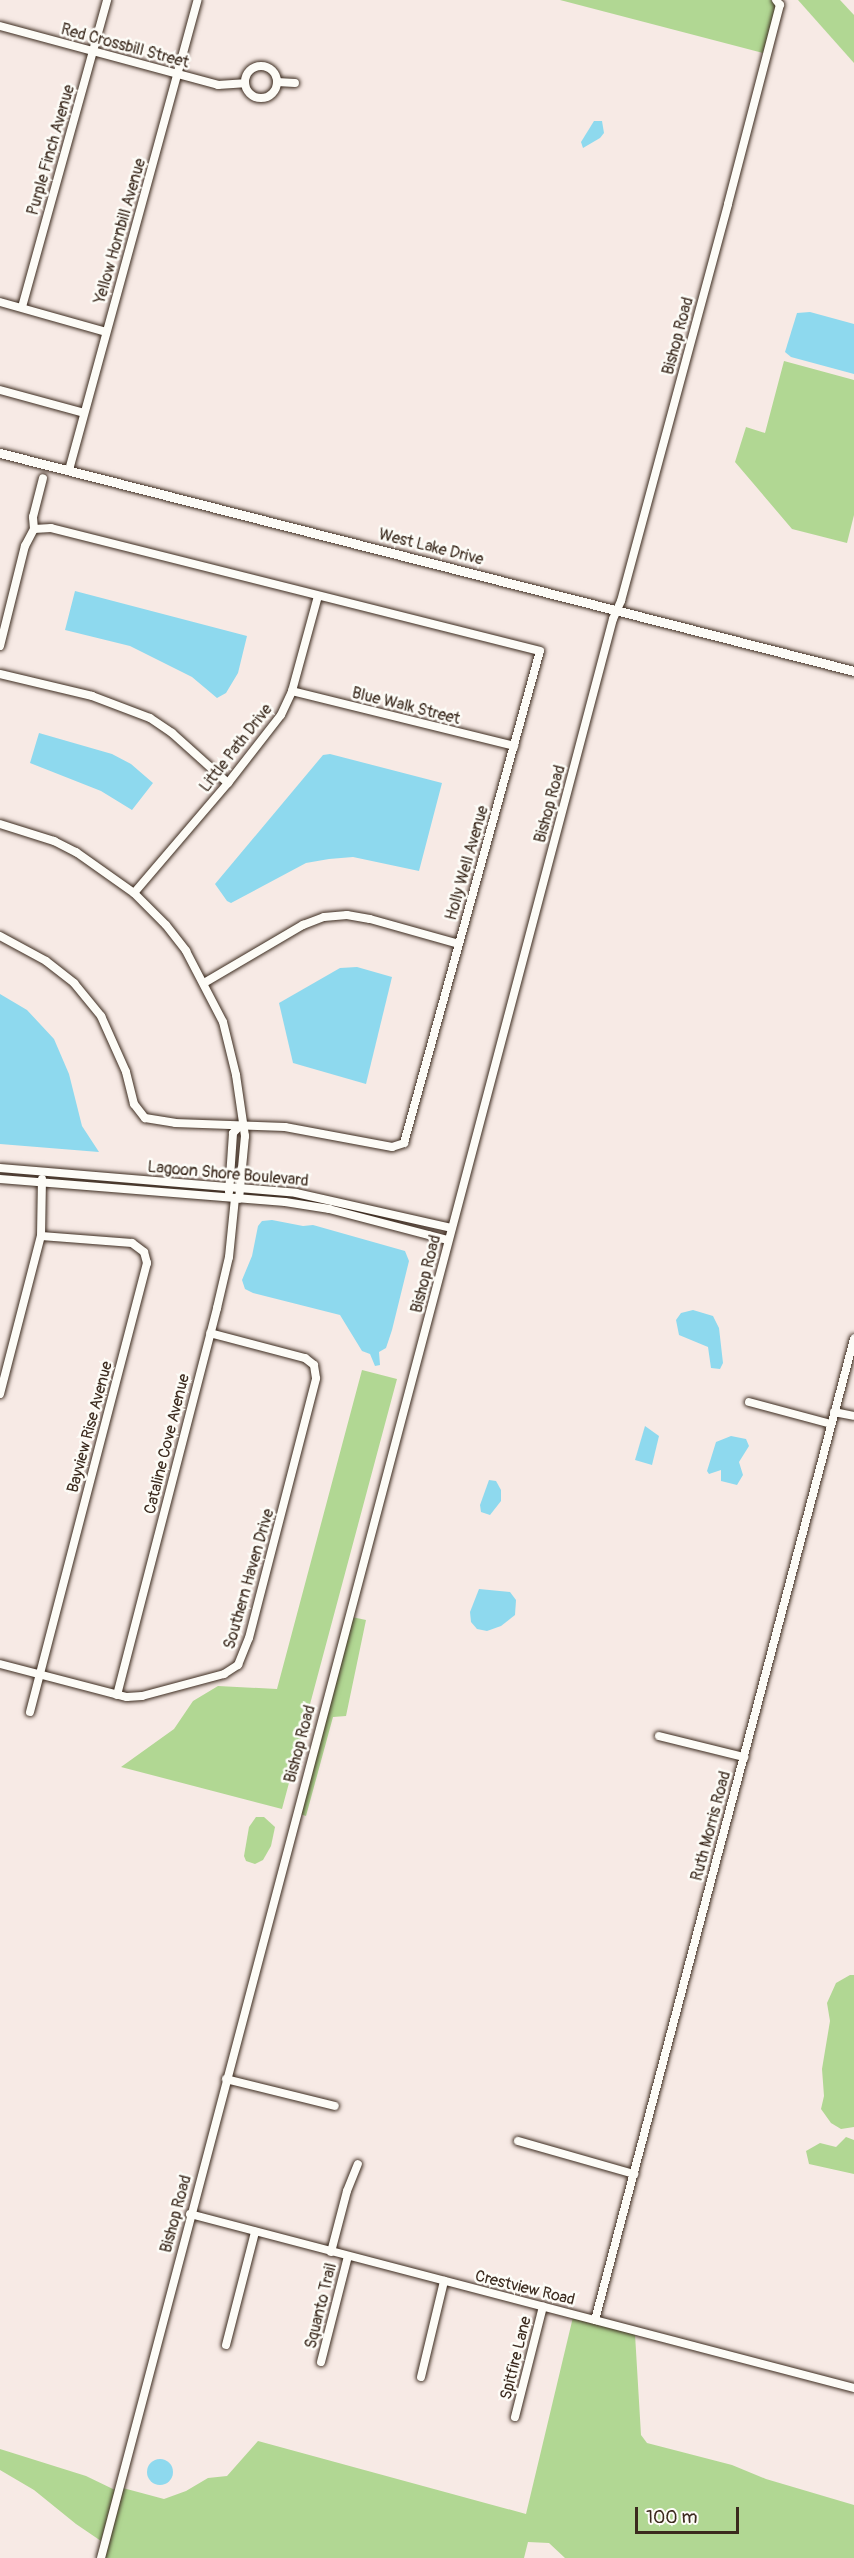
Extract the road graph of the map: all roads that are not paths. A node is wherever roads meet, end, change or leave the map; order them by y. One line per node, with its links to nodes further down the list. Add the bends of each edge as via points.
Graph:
1 (107, 0): 5 (street, Purple Finch Avenue)
2 (198, 0): 6 (street, Yellow Hornbill Avenue)
3 (776, 0): 20 (street, Bishop Road, via 780,5)
4 (0, 26): 5 (street, Red Crossbill Street)
5 (93, 51): 6 (street, Red Crossbill Street); 11 (street, Purple Finch Avenue)
6 (178, 75): 8 (street, Red Crossbill Street, via 219,85); 12 (street, Yellow Hornbill Avenue)
7 (277, 82): 8 (street, via 274,92 260,98 250,94); 8 (street, via 270,68 259,65 249,70); 9 (street)
8 (244, 83)
9 (295, 83)
10 (0, 302): 11 (street)
11 (22, 307): 12 (street)
12 (106, 332): 14 (street, Yellow Hornbill Avenue)
13 (0, 390): 14 (street)
14 (84, 413): 16 (street, Yellow Hornbill Avenue)
15 (0, 453): 16 (street, West Lake Drive)
16 (69, 470): 20 (street, West Lake Drive)
17 (43, 478): 18 (street, via 33,517)
18 (34, 530): 19 (street, via 51,528); 21 (street, via 25,546)
19 (318, 596): 24 (street, Little Path Drive); 25 (street, Holly Well Avenue, via 540,651)
20 (618, 609): 22 (street, West Lake Drive); 40 (street, Bishop Road)
21 (0, 646)
22 (854, 671)
23 (0, 674): 26 (street, via 92,696 150,718)
24 (292, 691): 25 (street, Blue Walk Street); 26 (street, Little Path Drive, via 266,737)
25 (514, 746): 30 (street, Holly Well Avenue)
26 (228, 783): 28 (street, Little Path Drive)
27 (0, 824): 28 (street, via 76,852)
28 (134, 893): 31 (street, via 166,925)
29 (0, 936): 32 (street, via 46,961 74,983 101,1016 117,1046 140,1115 175,1123)
30 (459, 944): 31 (street, via 370,919 347,915 324,918 303,925); 32 (street, Holly Well Avenue, via 404,1143 392,1147 285,1127)
31 (204, 983): 32 (street, via 223,1022 236,1075)
32 (242, 1125): 37 (street, via 233,1133); 38 (street, via 245,1136)
33 (0, 1168): 34 (street, Lagoon Shore Boulevard)
34 (43, 1172): 36 (street); 37 (street, Lagoon Shore Boulevard)
35 (0, 1179): 36 (street, Lagoon Shore Boulevard)
36 (42, 1182): 39 (street, Lagoon Shore Boulevard); 41 (street)
37 (229, 1187): 38 (street, Lagoon Shore Boulevard); 39 (street)
38 (240, 1188): 39 (street); 40 (street, Lagoon Shore Boulevard, via 324,1198)
39 (234, 1198): 42 (street, Lagoon Shore Boulevard, via 329,1209); 43 (street, Cataline Cove Avenue, via 229,1257)
40 (451, 1228): 42 (street, Bishop Road)
41 (41, 1236): 45 (street); 51 (street, Bayview Rise Avenue, via 132,1243 144,1252 147,1263)
42 (448, 1240): 56 (street, Bishop Road)
43 (210, 1333): 52 (street, Cataline Cove Avenue); 52 (street, Southern Haven Drive, via 305,1358 314,1365 316,1378 249,1638 238,1665 224,1674 142,1696)
44 (854, 1339): 47 (street, Ruth Morris Road)
45 (0, 1394)
46 (749, 1402): 49 (street)
47 (834, 1412): 48 (street); 49 (street, Ruth Morris Road)
48 (854, 1416)
49 (831, 1424): 55 (street, Ruth Morris Road)
50 (0, 1664): 51 (street, Southern Haven Drive)
51 (40, 1675): 52 (street, Southern Haven Drive); 53 (street, Bayview Rise Avenue)
52 (117, 1695)
53 (30, 1712)
54 (659, 1736): 55 (street)
55 (744, 1757): 60 (street, Ruth Morris Road)
56 (226, 2079): 57 (street); 61 (street, Bishop Road)
57 (335, 2106)
58 (518, 2141): 60 (street)
59 (358, 2164): 63 (street)
60 (634, 2174): 67 (street, Ruth Morris Road)
61 (190, 2214): 62 (street, Crestview Road); 73 (street, Bishop Road)
62 (255, 2232): 63 (street, Crestview Road); 68 (street)
63 (331, 2252): 64 (street, Crestview Road)
64 (348, 2256): 65 (street, Crestview Road); 69 (street, Squanto Trail)
65 (444, 2281): 66 (street, Crestview Road); 70 (street)
66 (543, 2306): 67 (street, Crestview Road); 72 (street, Spitfire Lane)
67 (595, 2320): 71 (street, Crestview Road)
68 (226, 2345)
69 (321, 2362)
70 (421, 2377)
71 (854, 2388)
72 (515, 2417)
73 (101, 2558)

